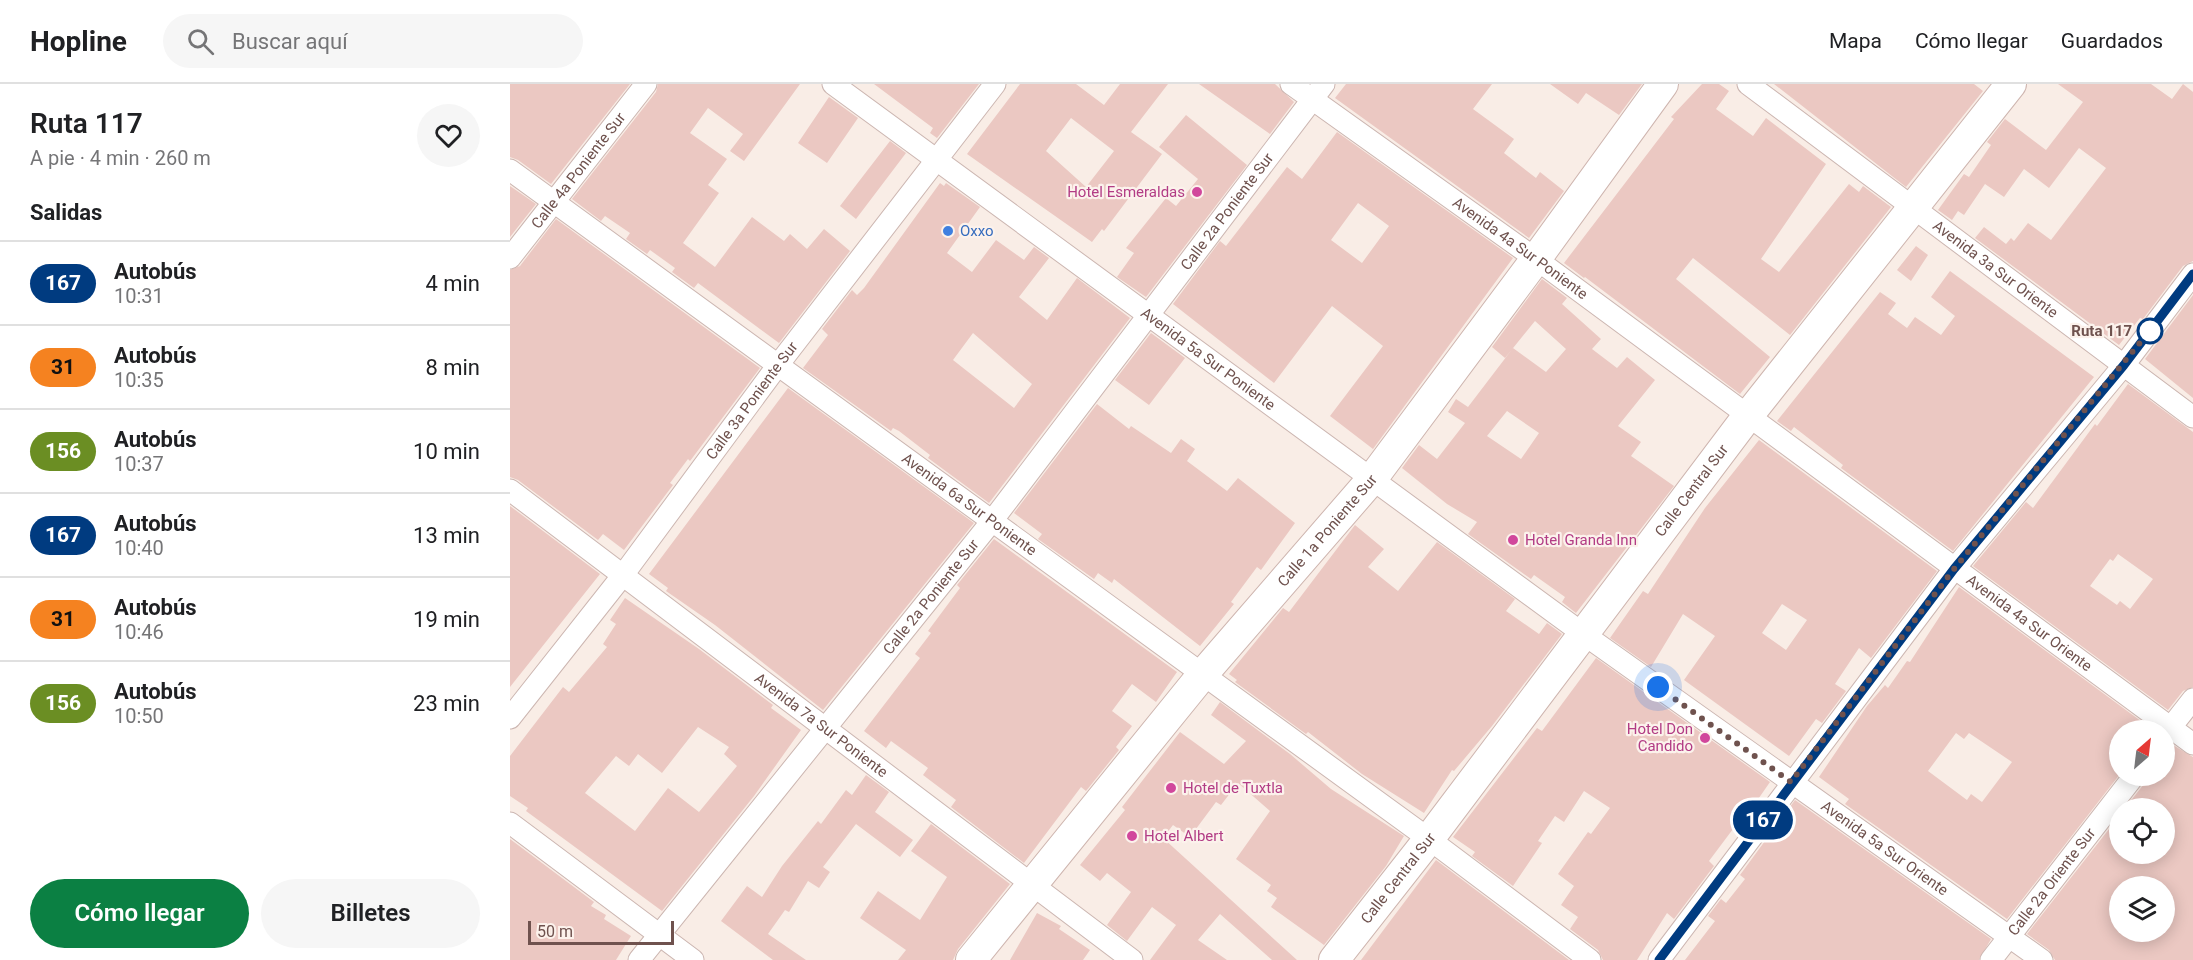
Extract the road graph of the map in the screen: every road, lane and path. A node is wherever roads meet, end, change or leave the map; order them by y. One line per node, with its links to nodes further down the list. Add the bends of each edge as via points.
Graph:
1 (646, 84): 11 (street, Calle 4a Poniente Sur)
2 (833, 84): 9 (street, Avenida 5a Sur Poniente)
3 (995, 84): 9 (street, Calle 3a Poniente Sur)
4 (1291, 84): 8 (street, Avenida 4a Sur Poniente)
5 (1663, 84): 14 (main road, Calle 1a Poniente Sur)
6 (1748, 84): 12 (street, Avenida 3a Sur Oriente)
7 (2011, 84): 12 (main road, Calle Central Sur)
8 (1318, 92): 14 (street, Avenida 4a Sur Poniente); 16 (street, Calle 2a Poniente Sur)
9 (937, 160): 16 (street, Avenida 5a Sur Poniente); 17 (street, Calle 3a Poniente Sur)
10 (510, 170): 11 (street, Avenida 6a Sur Poniente)
11 (554, 202): 13 (street, Calle 4a Poniente Sur); 17 (street, Avenida 6a Sur Poniente)
12 (1915, 206): 18 (street, Avenida 3a Sur Oriente); 19 (main road, Calle Central Sur)
13 (510, 258)
14 (1536, 259): 19 (street, Avenida 4a Sur Poniente); 21 (main road, Calle 1a Poniente Sur)
15 (2193, 274): 18 (street)
16 (1148, 315): 21 (street, Avenida 5a Sur Poniente); 23 (street, Calle 2a Poniente Sur)
17 (778, 365): 23 (street, Avenida 6a Sur Poniente); 25 (street, Calle 3a Poniente Sur)
18 (2124, 365): 20 (street, Avenida 3a Sur Oriente); 24 (street)
19 (1747, 417): 24 (street, Avenida 4a Sur Oriente); 26 (main road, Calle Central Sur)
20 (2193, 417)
21 (1372, 478): 26 (street, Avenida 5a Sur Poniente); 27 (main road, Calle 1a Poniente Sur)
22 (510, 490): 25 (street, Avenida 7a Sur Poniente)
23 (992, 521): 27 (street, Avenida 6a Sur Poniente); 32 (street, Calle 2a Poniente Sur)
24 (1954, 569): 30 (street, Avenida 4a Sur Oriente); 35 (street)
25 (623, 575): 29 (street, Calle 3a Poniente Sur); 32 (street, Avenida 7a Sur Poniente)
26 (1582, 633): 35 (street, Avenida 5a Sur Oriente); 38 (main road, Calle Central Sur)
27 (1203, 674): 38 (street, Avenida 6a Sur Poniente); 39 (main road, Calle 1a Poniente Sur)
28 (2193, 699): 31 (street)
29 (510, 718)
30 (2152, 720)
31 (2175, 723)
32 (824, 727): 39 (street, Avenida 7a Sur Poniente); 40 (street, Calle 2a Poniente Sur)
33 (2175, 735): 34 (street, Avenida 4a Sur Oriente)
34 (2193, 744)
35 (1791, 782): 41 (street, Avenida 5a Sur Oriente); 48 (street)
36 (2126, 786): 41 (street, Calle 2a Oriente Sur)
37 (510, 823): 40 (street)
38 (1429, 839): 46 (main road, Calle Central Sur); 47 (street, Avenida 6a Sur Poniente)
39 (1032, 884): 44 (main road, Calle 1a Poniente Sur); 45 (street, Avenida 7a Sur Poniente)
40 (658, 934): 42 (street, Calle 2a Poniente Sur); 43 (street)
41 (2008, 938): 49 (street, Calle 2a Oriente Sur); 50 (street, Avenida 5a Sur Oriente)
42 (639, 960)
43 (693, 960)
44 (971, 960)
45 (1132, 960)
46 (1334, 960)
47 (1590, 960)
48 (1659, 960)
49 (1991, 960)
50 (2042, 960)

